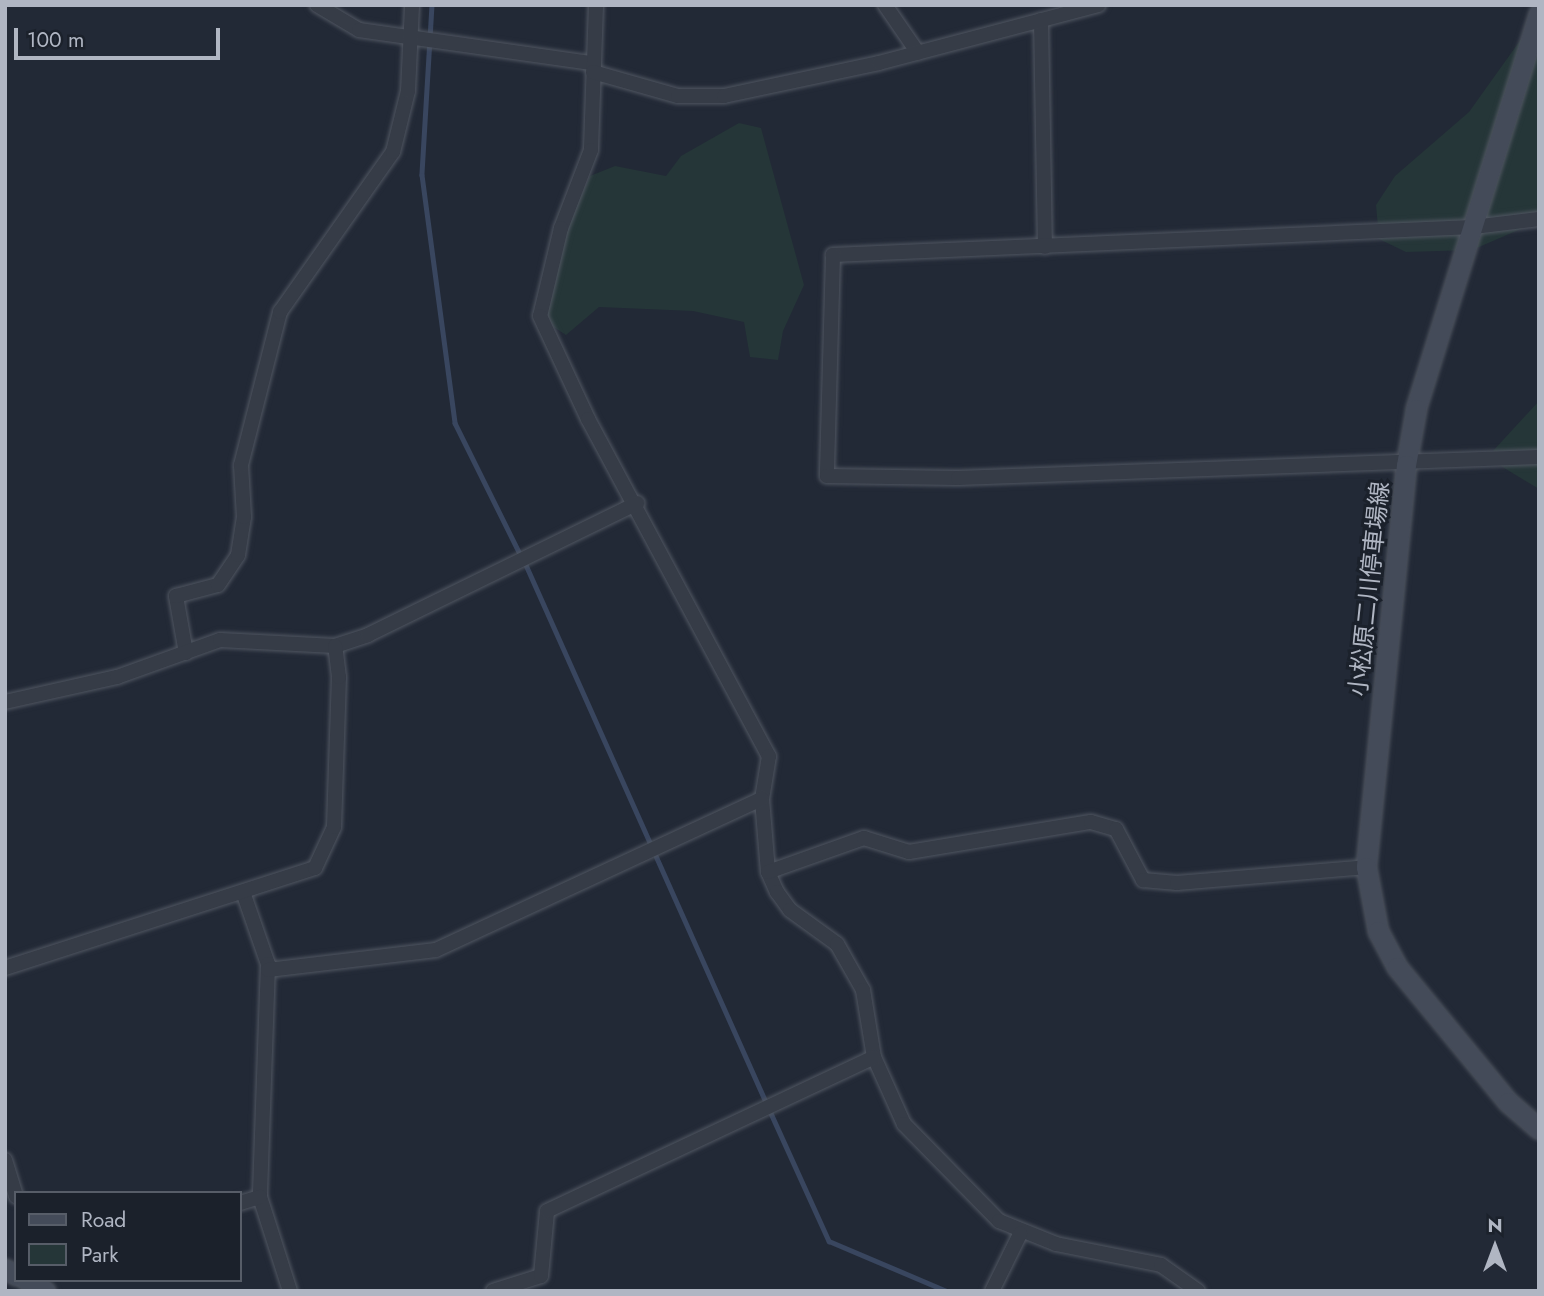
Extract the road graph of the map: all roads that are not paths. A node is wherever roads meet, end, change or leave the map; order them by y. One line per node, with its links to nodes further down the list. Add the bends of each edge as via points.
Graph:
1 (317, 5): 8 (street, via 359,30)
2 (412, 5): 8 (street)
3 (596, 5): 10 (street)
4 (885, 5): 9 (street)
5 (1098, 5): 7 (street)
6 (1539, 13): 12 (main road, 小松原二川停車場線)
7 (1041, 20): 9 (street); 13 (street)
8 (416, 37): 10 (street); 18 (street, via 393,152 280,312 241,465 244,517 238,555 218,585 176,596)
9 (918, 53): 10 (street, via 724,96 678,96)
10 (592, 67): 16 (street, via 591,150 561,228 540,316 588,419)
11 (1539, 219): 12 (street)
12 (1473, 227): 13 (street); 15 (main road, 小松原二川停車場線, via 1416,409)
13 (1045, 247): 15 (street, via 833,255 827,475 958,478)
14 (1539, 457): 15 (street)
15 (1406, 465): 21 (main road, 小松原二川停車場線)
16 (637, 503): 17 (street, via 368,635); 20 (street, via 769,756)
17 (335, 646): 18 (street, via 219,640); 23 (street, via 339,677 328,846 315,868)
18 (186, 653): 19 (street, via 117,677)
19 (5, 702)
20 (762, 799): 22 (street); 25 (street, via 436,950)
21 (1366, 867): 22 (street, via 1177,883 1143,880 1116,829 1091,822 909,852 864,838); 27 (main road, 小松原二川停車場線, via 1377,931 1397,967 1508,1102)
22 (768, 872): 26 (street, via 790,911 837,944 863,990)
23 (243, 892): 24 (street); 25 (street)
24 (5, 968)
25 (268, 970): 30 (street)
26 (874, 1057): 32 (street, via 904,1124 999,1222); 36 (street, via 547,1211 541,1276)
27 (1539, 1129)
28 (5, 1160): 29 (street)
29 (14, 1191)
30 (260, 1197): 31 (street); 35 (street)
31 (242, 1202)
32 (1020, 1234): 37 (street); 38 (street, via 1161,1265)
33 (30, 1282): 34 (main road)
34 (46, 1291)
35 (290, 1291)
36 (493, 1291)
37 (992, 1291)
38 (1198, 1291)

